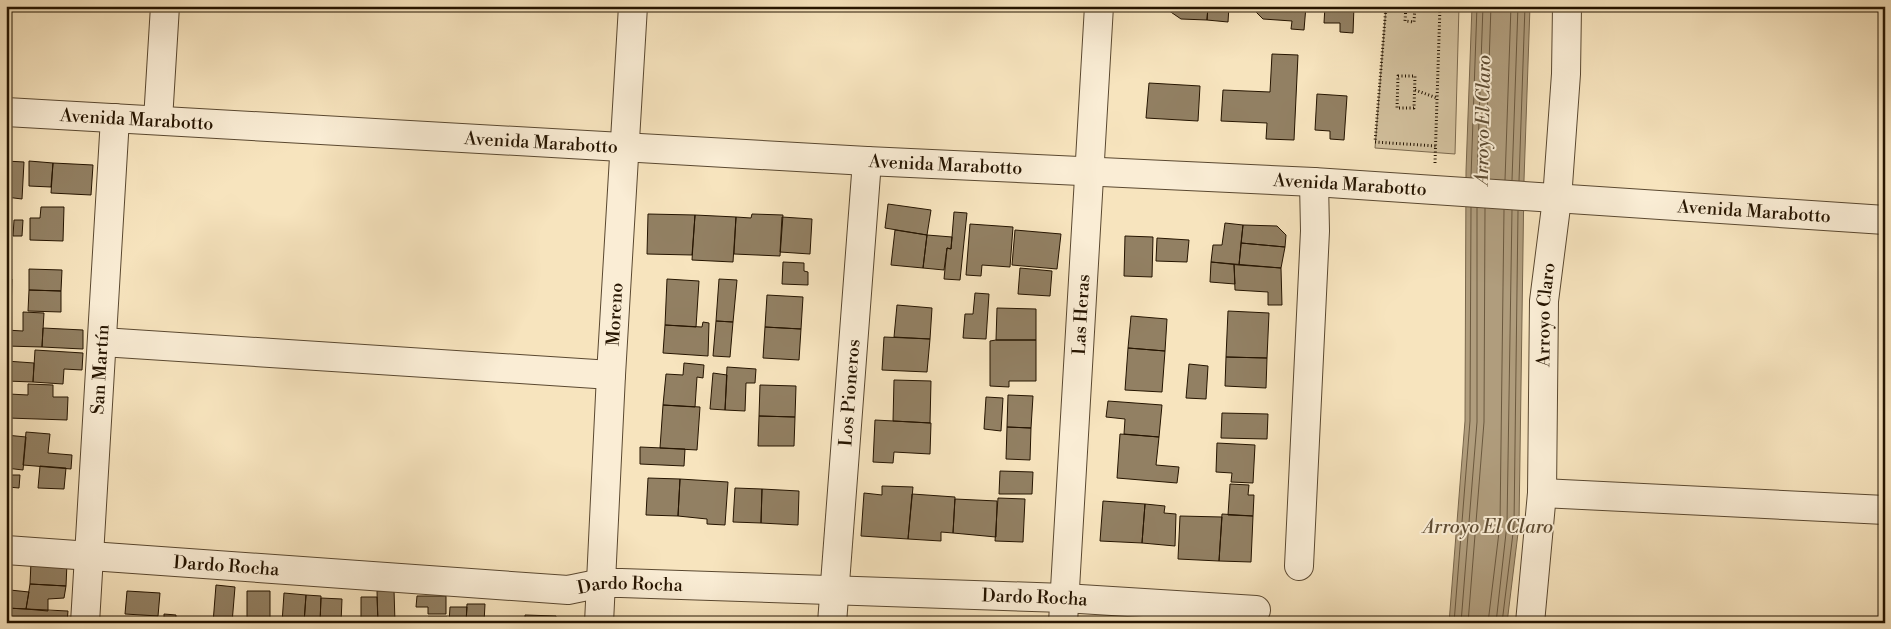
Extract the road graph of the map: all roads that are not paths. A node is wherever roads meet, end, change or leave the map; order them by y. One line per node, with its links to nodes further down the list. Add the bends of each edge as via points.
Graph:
1 (165, 6): 7 (street)
2 (633, 6): 8 (street, Moreno)
3 (1099, 6): 10 (street, Las Heras)
4 (1567, 6): 12 (street, Arroyo Claro, via 1566,74)
5 (6, 112): 6 (street, Avenida Marabotto)
6 (115, 118): 7 (street, Avenida Marabotto); 14 (street, San Martín)
7 (158, 120): 8 (street, Avenida Marabotto)
8 (625, 146): 9 (street, Avenida Marabotto); 15 (street, Moreno)
9 (867, 161): 10 (street, Avenida Marabotto); 22 (street, Los Pioneros)
10 (1090, 172): 11 (street, Avenida Marabotto); 24 (street, Las Heras)
11 (1314, 182): 12 (street, Avenida Marabotto); 20 (street, via 1315,241)
12 (1549, 199): 13 (street, Avenida Marabotto); 16 (street, Arroyo Claro, via 1544,301)
13 (1885, 220)
14 (102, 342): 15 (street); 19 (street, San Martín)
15 (611, 375): 21 (street, Moreno)
16 (1542, 493): 17 (street); 28 (street, Arroyo Claro)
17 (1885, 510)
18 (6, 550): 19 (street, Dardo Rocha)
19 (89, 556): 21 (street, Dardo Rocha, via 568,590); 25 (street, San Martín)
20 (1299, 566)
21 (602, 583): 22 (street, Dardo Rocha); 26 (street, Moreno)
22 (834, 589): 24 (street, Dardo Rocha); 27 (street, Los Pioneros)
23 (1256, 610): 24 (street, Dardo Rocha)
24 (1063, 611)
25 (86, 623)
26 (599, 623)
27 (832, 623)
28 (1530, 623)

